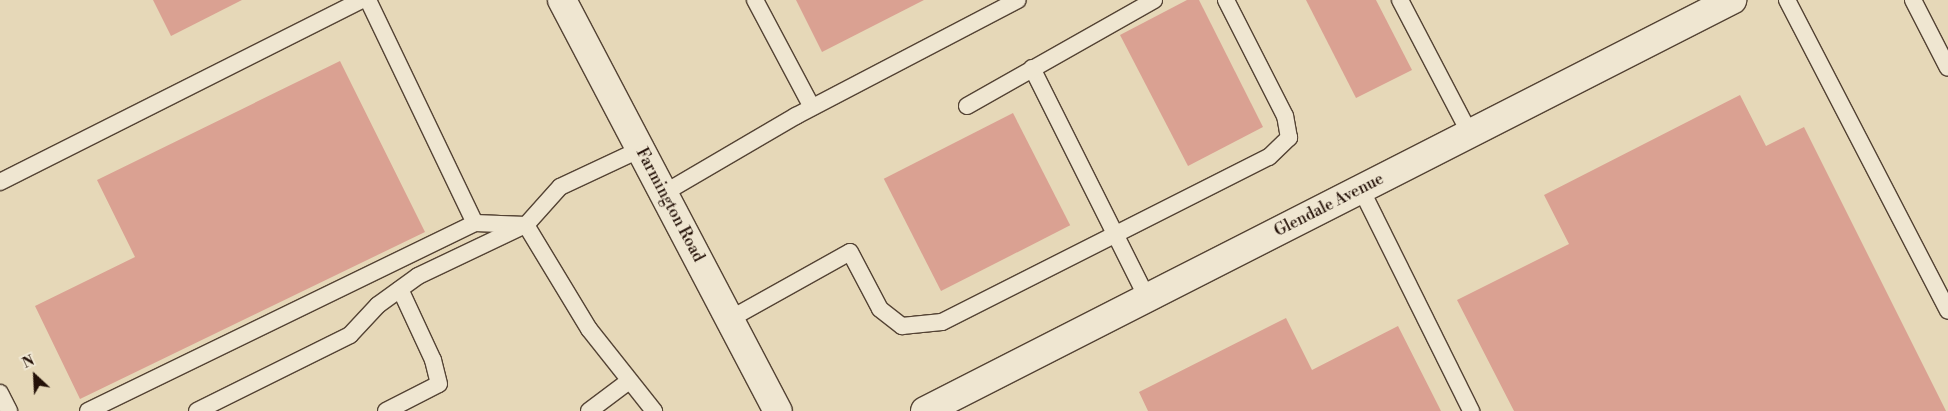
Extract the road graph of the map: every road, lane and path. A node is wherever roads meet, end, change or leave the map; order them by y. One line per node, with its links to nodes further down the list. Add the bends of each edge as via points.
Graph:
1 (362, 0): 18 (lane)
2 (368, 0): 21 (lane)
3 (562, 0): 17 (street, Farmington Road)
4 (755, 0): 15 (lane)
5 (1018, 0): 15 (lane)
6 (1154, 0): 12 (lane)
7 (1226, 0): 23 (lane, via 1285,116 1289,138 1269,157)
8 (1400, 0): 16 (lane)
9 (1787, 0): 26 (lane)
10 (1913, 0): 13 (lane)
11 (1726, 1): 16 (street, Glendale Avenue)
12 (1032, 68): 14 (lane); 23 (lane)
13 (1948, 68)
14 (967, 106)
15 (812, 108): 20 (lane)
16 (1470, 134): 19 (street, Glendale Avenue)
17 (641, 149): 20 (street, Farmington Road); 22 (lane, via 560,187)
18 (0, 182)
19 (1361, 189): 25 (street, Glendale Avenue); 38 (lane)
20 (664, 193): 27 (street, Farmington Road)
21 (475, 223): 22 (lane); 32 (lane)
22 (526, 224): 24 (lane); 28 (lane, via 589,329)
23 (1118, 233): 25 (lane); 27 (lane, via 942,322 902,326 880,309 850,252)
24 (400, 289): 33 (lane, via 378,304 350,335); 34 (lane, via 433,360 439,384)
25 (1147, 298): 30 (street, Glendale Avenue)
26 (1948, 311)
27 (730, 319): 37 (street, Farmington Road)
28 (629, 381): 35 (lane); 36 (lane)
29 (0, 393): 31 (lane)
30 (942, 407)
31 (9, 411)
32 (88, 411)
33 (197, 411)
34 (386, 411)
35 (589, 411)
36 (654, 411)
37 (778, 411)
38 (1471, 411)

